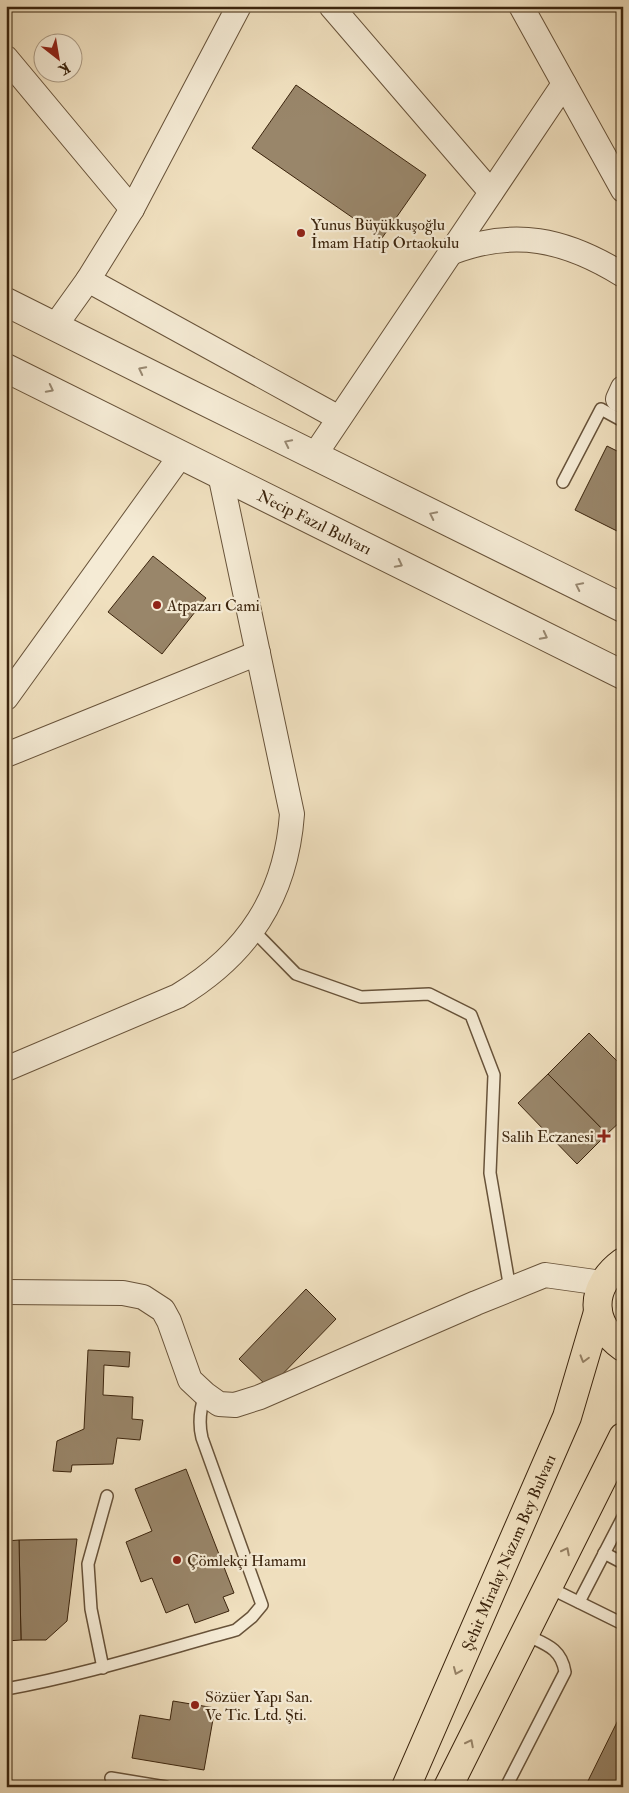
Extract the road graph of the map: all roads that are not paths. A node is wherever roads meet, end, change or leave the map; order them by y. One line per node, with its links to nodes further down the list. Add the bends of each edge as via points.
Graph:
1 (239, 6): 8 (street)
2 (331, 6): 7 (street)
3 (521, 6): 5 (street)
4 (6, 58): 8 (street)
5 (564, 84): 6 (street); 7 (street)
6 (623, 190)
7 (491, 192): 9 (street)
8 (132, 209): 11 (street)
9 (450, 253): 10 (street, via 494,240 534,240 592,258); 17 (street)
10 (623, 275)
11 (88, 280): 13 (street); 17 (street)
12 (6, 302): 13 (street)
13 (55, 326): 20 (street, one-way to 13)
14 (6, 368): 19 (street, Necip Fazıl Bulvarı, one-way to 19)
15 (623, 388): 16 (street, via 618,399)
16 (623, 401)
17 (339, 418): 20 (street)
18 (623, 420): 22 (lane, via 601,409)
19 (181, 455): 21 (street, Necip Fazıl Bulvarı); 26 (street)
20 (314, 456): 23 (street, one-way to 20)
21 (220, 474): 24 (street); 25 (street, Necip Fazıl Bulvarı, one-way to 25)
22 (563, 482)
23 (623, 608)
24 (258, 653): 27 (street); 28 (street, via 292,814 290,838 278,883)
25 (623, 675)
26 (6, 698)
27 (6, 755)
28 (253, 930): 29 (street, via 219,968 178,996); 32 (lane, via 296,974 361,997 429,994 471,1015 494,1075 490,1173)
29 (6, 1069)
30 (623, 1262): 31 (main road)
31 (602, 1283): 32 (street, via 545,1275); 34 (main road, Şehit Miralay Nazım Bey Bulvarı)
32 (510, 1289): 36 (street, via 260,1397 235,1405 219,1404)
33 (6, 1292): 36 (street, via 123,1293 143,1297 163,1310 190,1380)
34 (598, 1312): 35 (main road, via 602,1327); 50 (main road, Şehit Miralay Nazım Bey Bulvarı, one-way to 50, via 567,1417)
35 (623, 1347)
36 (205, 1394): 46 (lane, via 200,1408 202,1438 262,1605 236,1630)
37 (623, 1437): 42 (main road, one-way to 37)
38 (107, 1496): 46 (lane, via 88,1564 91,1609)
39 (623, 1517): 40 (lane)
40 (604, 1553): 41 (lane); 43 (lane)
41 (623, 1563)
42 (548, 1587): 43 (lane); 45 (main road)
43 (579, 1602): 44 (lane)
44 (623, 1624)
45 (524, 1634): 51 (main road, one-way to 45); 52 (lane, via 554,1649 564,1672)
46 (103, 1668): 47 (lane)
47 (6, 1689)
48 (111, 1778): 49 (lane)
49 (164, 1787)
50 (406, 1787)
51 (448, 1787)
52 (506, 1787)

